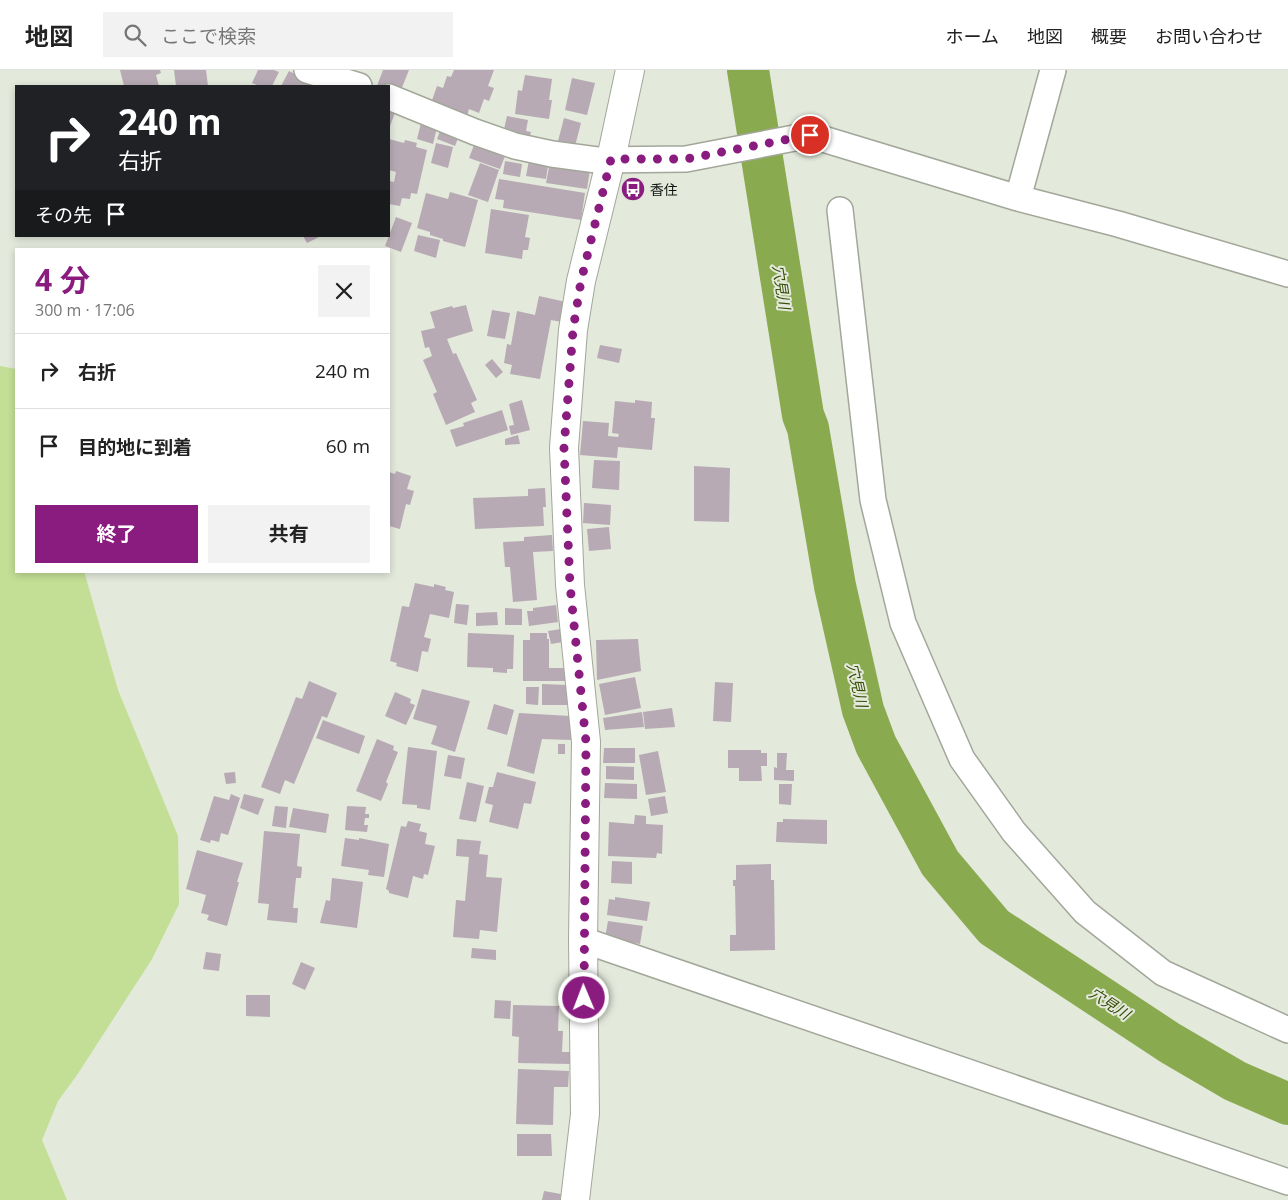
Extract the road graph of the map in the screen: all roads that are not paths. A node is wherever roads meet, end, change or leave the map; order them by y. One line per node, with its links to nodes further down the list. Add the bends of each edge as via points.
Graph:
1 (307, 70): 4 (street)
2 (630, 70): 6 (main road)
3 (1053, 70): 7 (street)
4 (356, 85)
5 (390, 97): 6 (street, via 515,146 552,154)
6 (611, 159): 7 (street, via 686,159 810,135); 10 (main road, via 581,281 573,330 564,448 570,585 586,742)
7 (1018, 198): 9 (street)
8 (840, 210): 11 (street, via 873,500 903,623 962,759 1014,832 1085,912 1163,973)
9 (1288, 274)
10 (583, 940): 12 (street); 13 (main road, via 585,1114)
11 (1288, 1030)
12 (1288, 1182)
13 (575, 1200)

